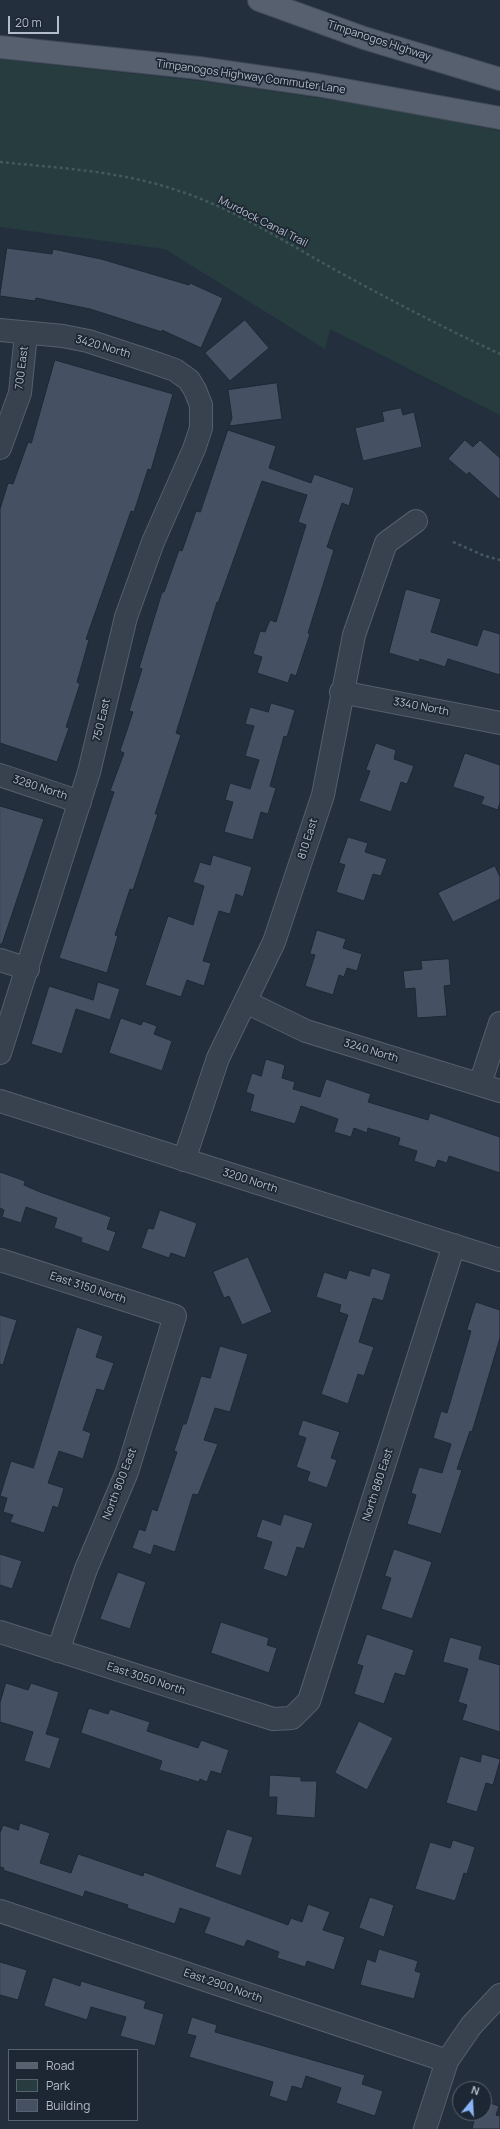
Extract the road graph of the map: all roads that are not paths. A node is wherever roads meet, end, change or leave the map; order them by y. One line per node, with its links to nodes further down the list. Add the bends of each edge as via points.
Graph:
1 (259, 0): 3 (main road, Timpanogos Highway, via 364,38)
2 (0, 47): 4 (main road, Timpanogos Highway Commuter Lane, via 200,68 301,82)
3 (500, 79)
4 (500, 118)
5 (0, 330): 6 (street, 3420 North)
6 (26, 334): 7 (street, 3420 North, via 63,336 88,341 155,363 175,370 188,380); 8 (street, 700 East, via 20,393)
7 (195, 390): 13 (street, 750 East, via 201,405 201,428 136,586 124,624 90,772)
8 (0, 448)
9 (416, 521): 10 (street, 810 East, via 386,543 354,635)
10 (342, 692): 11 (street, 3340 North); 16 (street, 810 East, via 323,795 274,942)
11 (500, 723)
12 (0, 775): 13 (street, 3280 North)
13 (80, 802): 15 (street, 750 East)
14 (0, 960): 15 (street)
15 (28, 969): 18 (street, 750 East)
16 (246, 1002): 19 (street, 3240 North, via 306,1031); 21 (street, 810 East, via 218,1058)
17 (500, 1023): 19 (street)
18 (0, 1053)
19 (490, 1088)
20 (0, 1101): 21 (street, 3200 North)
21 (184, 1160): 22 (street, 3200 North)
22 (454, 1245): 24 (street, 3200 North); 28 (street, North 880 East, via 309,1701)
23 (0, 1260): 25 (street, East 3150 North)
24 (500, 1260)
25 (175, 1316): 27 (street, North 800 East, via 127,1472 86,1569)
26 (0, 1632): 27 (street, East 3050 North)
27 (58, 1651): 28 (street, East 3050 North, via 272,1719)
28 (292, 1718)
29 (0, 1911): 31 (street, East 2900 North)
30 (500, 1995): 31 (street, via 471,2026)
31 (447, 2061): 32 (street)
32 (425, 2129)

